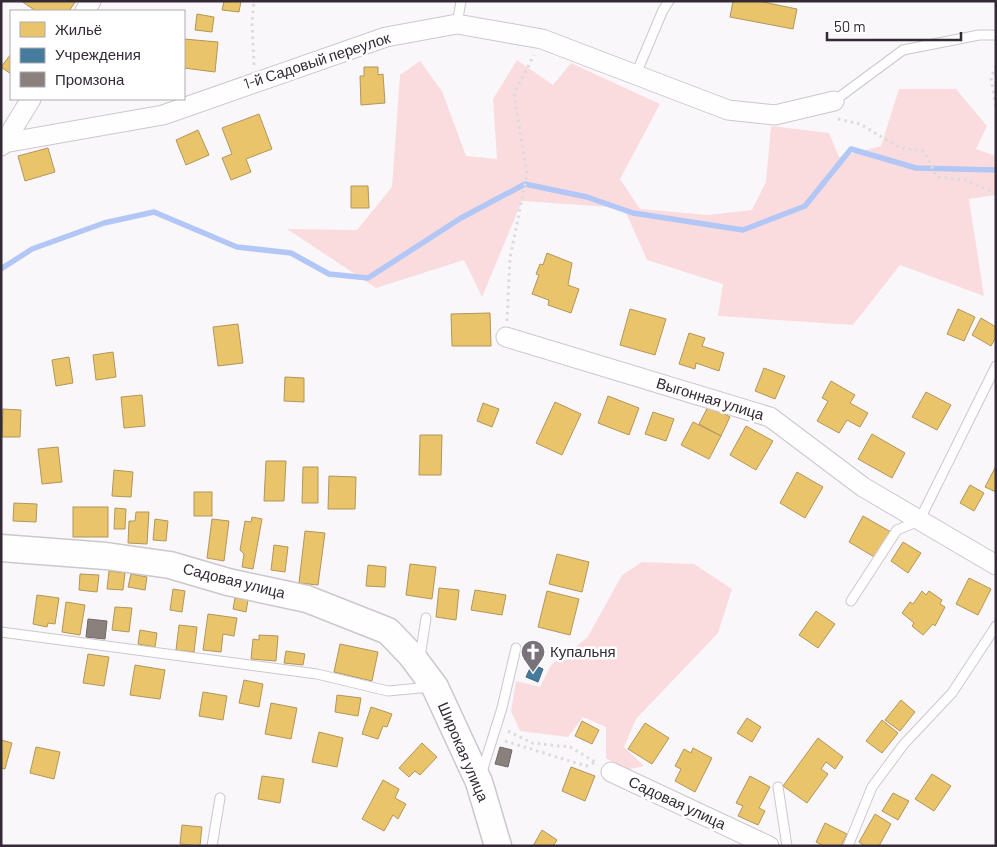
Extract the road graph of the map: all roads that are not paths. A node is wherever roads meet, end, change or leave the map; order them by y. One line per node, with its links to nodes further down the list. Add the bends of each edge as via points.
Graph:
1 (461, 1): 3 (lane)
2 (669, 1): 5 (lane)
3 (457, 24): 5 (street, 1-й Садовый переулок, via 542,39); 8 (street, 1-й Садовый переулок, via 386,37 163,115)
4 (996, 35): 7 (lane, via 979,35 903,50)
5 (636, 74): 7 (street, 1-й Садовый переулок, via 728,110 775,115)
6 (31, 100): 8 (street)
7 (834, 101)
8 (3, 144)
9 (506, 337): 11 (street, Выгонная улица, via 770,417 863,486)
10 (996, 366): 11 (lane)
11 (919, 522): 13 (street, Выгонная улица); 14 (lane, via 898,530)
12 (1, 548): 19 (street, Садовая улица, via 106,556 170,565 228,582 307,599 388,631)
13 (996, 565)
14 (852, 601)
15 (426, 618): 19 (lane)
16 (996, 626): 29 (lane, via 952,692 904,744 872,787)
17 (1, 632): 20 (lane, via 317,674 388,691)
18 (516, 648): 22 (lane)
19 (418, 665): 20 (street, Садовая улица)
20 (435, 687): 22 (street, Широкая улица)
21 (604, 767): 27 (street, Садовая улица)
22 (479, 782): 26 (street, Широкая улица)
23 (778, 788): 28 (lane)
24 (220, 798): 25 (lane)
25 (212, 846)
26 (498, 846)
27 (769, 846)
28 (787, 846)
29 (848, 846)

